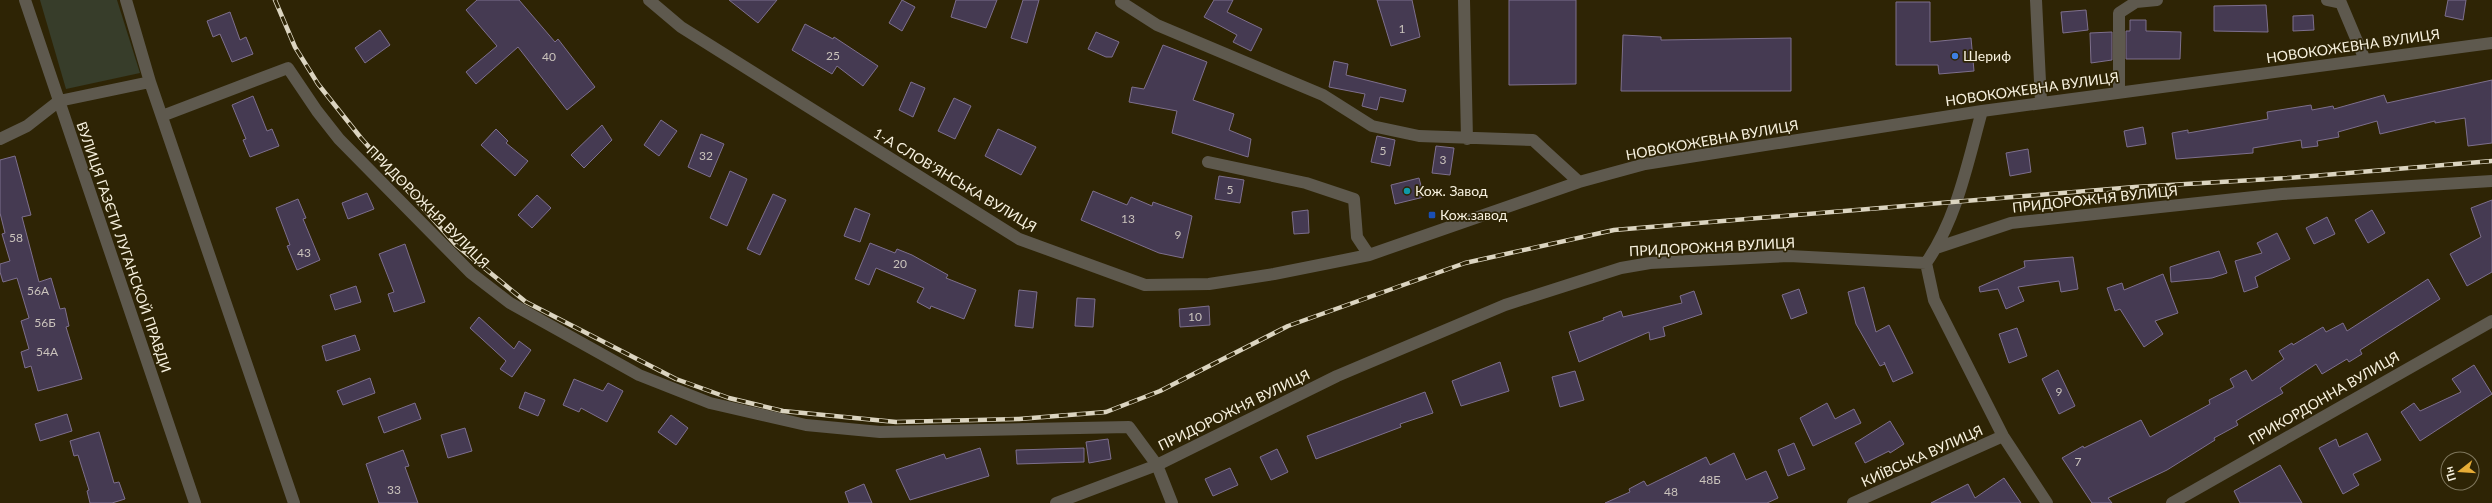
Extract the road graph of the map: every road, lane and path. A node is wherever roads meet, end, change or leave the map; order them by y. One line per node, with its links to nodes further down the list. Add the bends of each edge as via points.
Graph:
1 (25, 0): 13 (street, ВУЛИЦЯ ГАЗЄТИ ЛУГАНСКОЙ ПРАВДИ)
2 (126, 0): 11 (street)
3 (649, 0): 23 (street, 1-А СЛОВ’ЯНСЬКА ВУЛИЦЯ, via 681,27 1019,239 1138,283 1209,284)
4 (1464, 0): 18 (street)
5 (2036, 0): 14 (street)
6 (2157, 0): 12 (street, via 2136,2 2119,13)
7 (2327, 0): 10 (street, via 2341,3)
8 (1122, 2): 18 (street, via 1158,25 1323,95 1372,126 1419,136)
9 (2492, 43): 10 (street, НОВОКОЖЕВНА ВУЛИЦЯ)
10 (2365, 60): 12 (street, НОВОКОЖЕВНА ВУЛИЦЯ)
11 (150, 82): 13 (street); 16 (street)
12 (2120, 92): 14 (street, НОВОКОЖЕВНА ВУЛИЦЯ)
13 (59, 101): 17 (street, via 27,126); 28 (street, ВУЛИЦЯ ГАЗЄТИ ЛУГАНСКОЙ ПРАВДИ)
14 (2041, 102): 15 (street, НОВОКОЖЕВНА ВУЛИЦЯ)
15 (1982, 110): 21 (street, НОВОКОЖЕВНА ВУЛИЦЯ, via 1645,164); 22 (street, via 1956,202)
16 (162, 116): 27 (street, ПРИДОРОЖНЯ ВУЛИЦЯ, via 288,68 316,111 340,139 471,274 510,304 639,376 710,403 806,425 880,432 1129,427); 29 (street)
17 (0, 139)
18 (1467, 139): 21 (street, via 1533,140)
19 (1208, 162): 23 (street, via 1306,183 1354,199 1357,237)
20 (2492, 181): 22 (street, ПРИДОРОЖНЯ ВУЛИЦЯ, via 2282,194 2011,223)
21 (1579, 182): 23 (street, 1-А СЛОВ’ЯНСЬКА ВУЛИЦЯ)
22 (1936, 248): 24 (street)
23 (1369, 255)
24 (1926, 263): 26 (street, via 1934,300); 27 (street, ПРИДОРОЖНЯ ВУЛИЦЯ, via 1789,256 1650,263 1621,268 1505,305 1337,376)
25 (2492, 321): 34 (street, ПРИКОРДОННА ВУЛИЦЯ)
26 (2003, 436): 32 (street, КИЇВСЬКА ВУЛИЦЯ); 33 (street)
27 (1157, 464): 30 (street); 31 (street)
28 (195, 503)
29 (294, 503)
30 (1056, 503)
31 (1172, 503)
32 (1853, 503)
33 (2047, 503)
34 (2172, 503)

